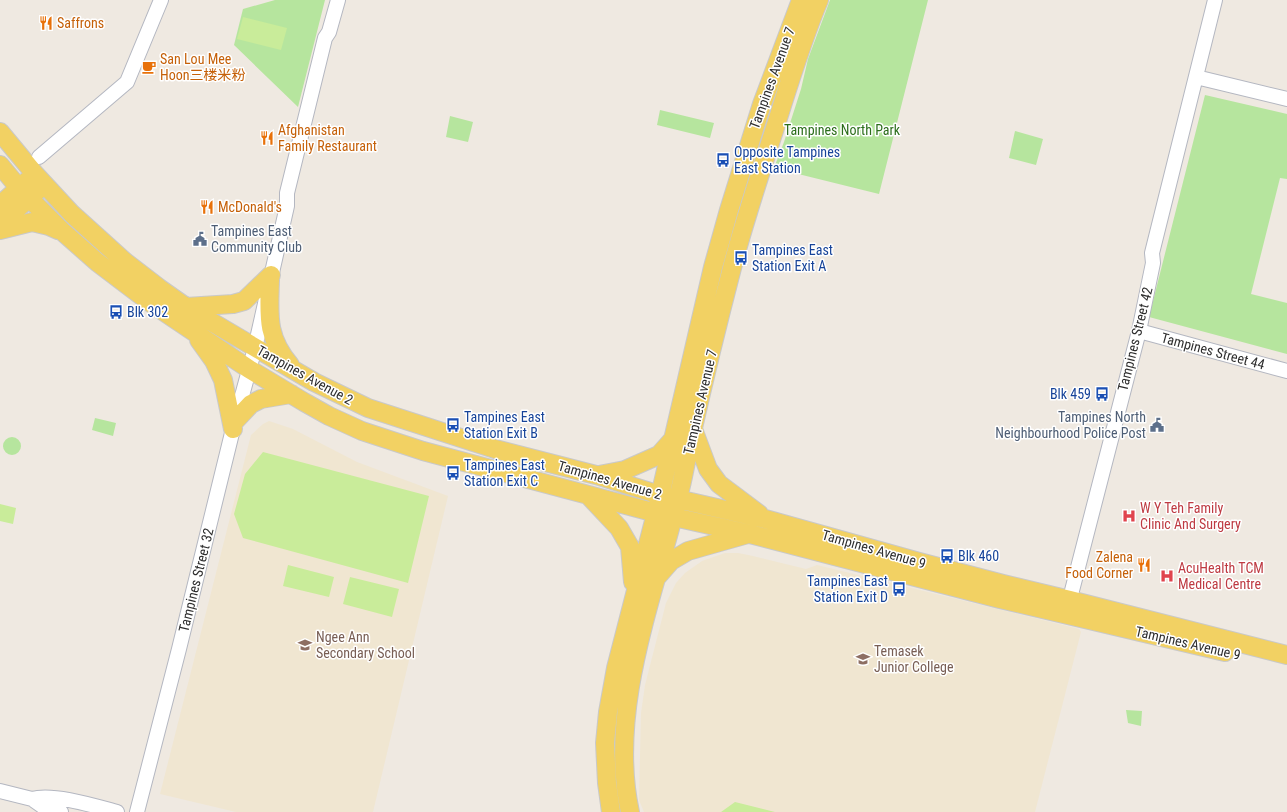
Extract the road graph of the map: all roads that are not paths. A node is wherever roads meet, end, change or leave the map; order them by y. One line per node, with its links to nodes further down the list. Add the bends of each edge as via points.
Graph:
1 (161, 0): 11 (street, via 127,82)
2 (338, 0): 17 (street, Tampines Street 32, via 329,32 332,40 287,192 287,206)
3 (801, 0): 28 (main road, Tampines Avenue 7, via 762,104 729,210 713,267)
4 (819, 0): 27 (main road, Tampines Avenue 7, via 806,32 749,207 732,266)
5 (1215, 0): 7 (street, Tampines Street 42)
6 (1220, 0): 7 (street, Tampines Street 42)
7 (1198, 77): 8 (street); 20 (street, Tampines Street 42)
8 (1287, 99)
9 (0, 132): 11 (main road, Tampines Avenue 2)
10 (0, 165): 12 (main road, Tampines Avenue 2)
11 (39, 172): 12 (main road); 18 (main road, Tampines Avenue 2, via 72,214 104,244)
12 (24, 193): 13 (main road); 14 (main road); 16 (main road, Tampines Avenue 2)
13 (0, 205)
14 (0, 224)
15 (0, 230): 16 (main road, via 32,222)
16 (63, 232): 19 (main road, Tampines Avenue 2, via 119,279)
17 (270, 277): 18 (main road, via 244,301 217,306); 21 (street, Tampines Street 32); 23 (main road, via 269,314 272,337 280,353)
18 (186, 307): 21 (main road, Tampines Avenue 2)
19 (191, 330): 22 (main road, Tampines Avenue 2); 26 (main road, via 207,350 223,380)
20 (1139, 331): 24 (street, Tampines Street 44); 38 (street, Tampines Street 42)
21 (255, 348): 22 (street, Tampines Street 32); 23 (main road, Tampines Avenue 2)
22 (249, 369): 25 (main road, Tampines Avenue 2); 26 (street, Tampines Street 32)
23 (295, 371): 29 (main road, Tampines Avenue 2, via 368,408 495,449)
24 (1287, 371)
25 (292, 394): 26 (main road, via 261,399 250,404); 30 (main road, Tampines Avenue 2, via 329,416 362,431 424,451)
26 (234, 425): 45 (street, Tampines Street 32)
27 (693, 429): 32 (main road, Tampines Avenue 7); 34 (main road, via 708,469 719,484)
28 (675, 436): 29 (main road, via 658,455 625,470); 31 (main road, Tampines Avenue 7)
29 (596, 475): 31 (main road, Tampines Avenue 2)
30 (587, 495): 33 (main road, Tampines Avenue 2); 37 (main road, via 619,528 630,547)
31 (660, 495): 32 (main road, Tampines Avenue 2); 33 (main road, Tampines Avenue 7)
32 (678, 499): 33 (main road, Tampines Avenue 7); 34 (main road, Tampines Avenue 9)
33 (665, 515): 35 (main road, Tampines Avenue 9); 36 (main road, Tampines Avenue 7); 37 (main road, Tampines Avenue 7)
34 (765, 519): 38 (main road, Tampines Avenue 9, via 1003,584)
35 (750, 534): 36 (main road, via 688,551 671,561); 38 (main road, Tampines Avenue 9, via 1000,599)
36 (655, 579): 47 (main road, Tampines Avenue 7, via 626,715 625,778)
37 (634, 599): 46 (main road, Tampines Avenue 7, via 616,668 608,712 605,743)
38 (1068, 607): 39 (main road, Tampines Avenue 9); 40 (main road, Tampines Avenue 9)
39 (1287, 655)
40 (1287, 667)
41 (0, 790): 42 (street)
42 (32, 799): 43 (street, via 42,806); 44 (street, via 42,796 55,797)
43 (62, 812)
44 (118, 812)
45 (137, 812)
46 (611, 812)
47 (630, 812)

